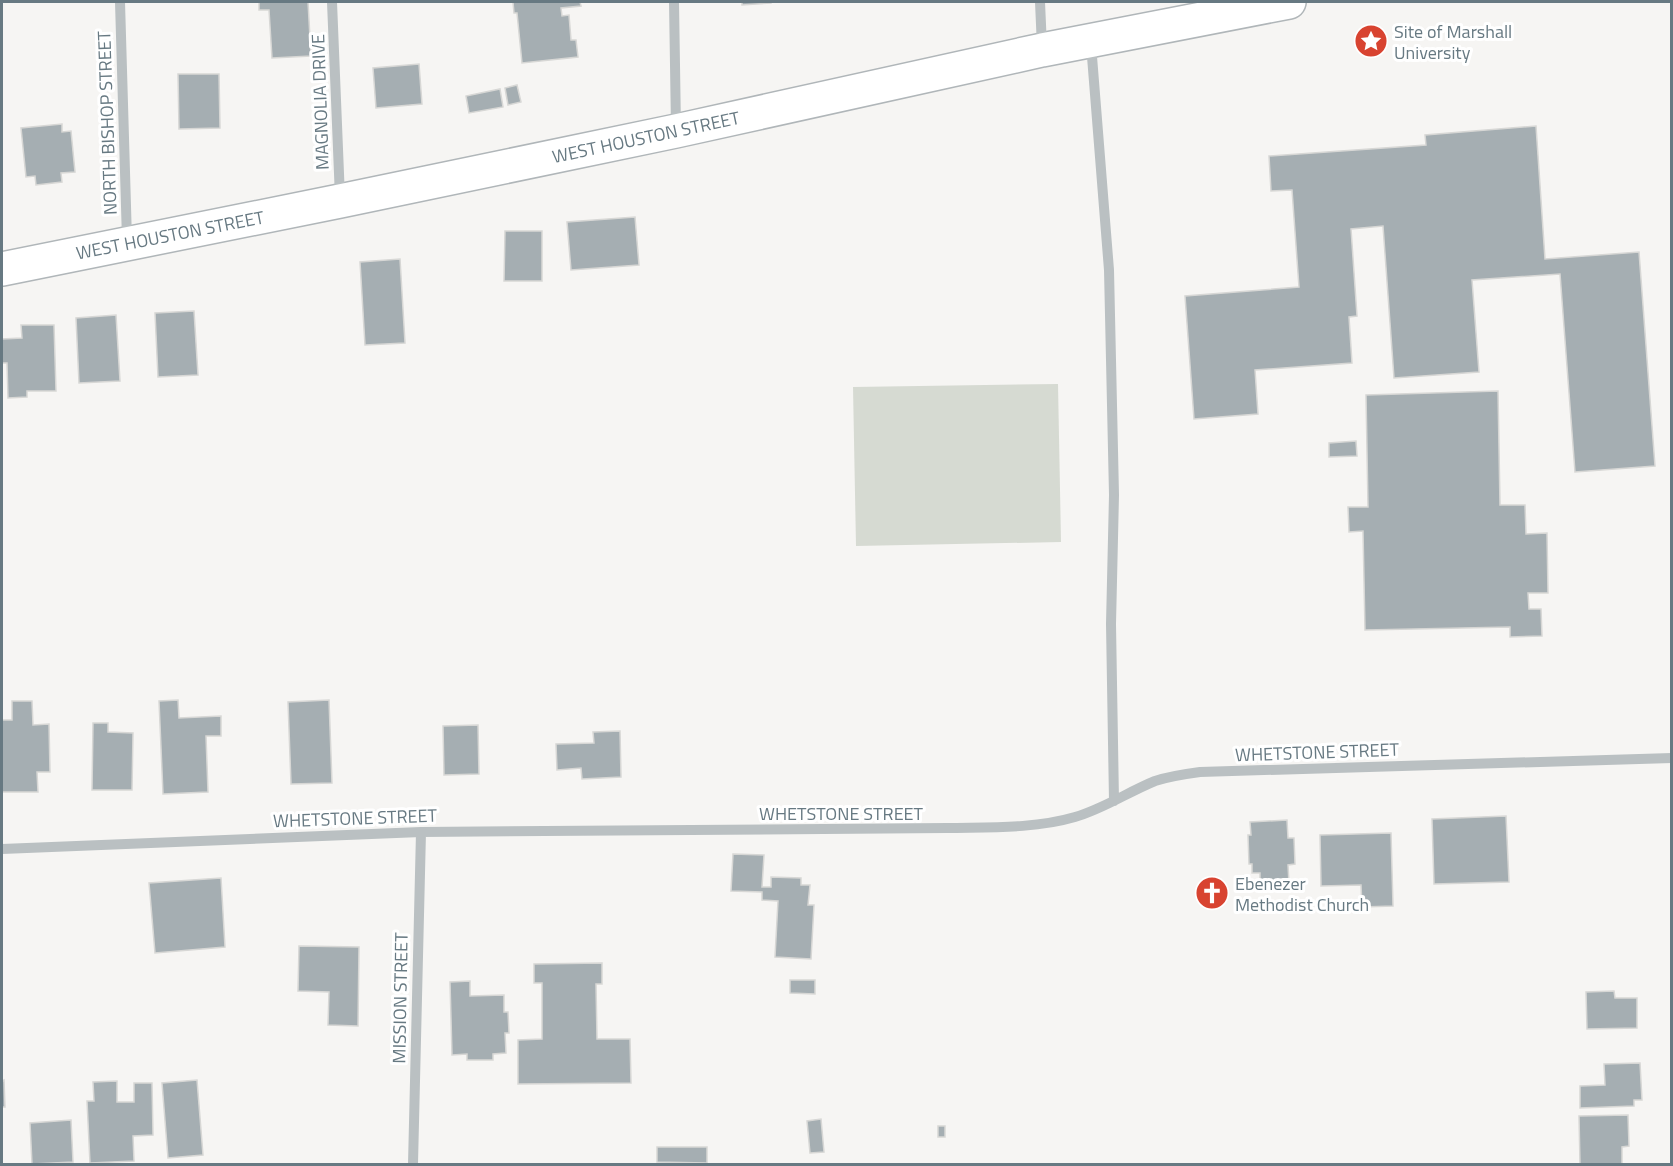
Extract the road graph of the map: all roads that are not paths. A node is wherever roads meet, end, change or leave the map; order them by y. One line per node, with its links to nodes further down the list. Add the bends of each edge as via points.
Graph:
1 (120, 2): 10 (street, NORTH BISHOP STREET)
2 (332, 2): 9 (street, MAGNOLIA DRIVE)
3 (674, 2): 8 (street)
4 (1040, 2): 7 (street)
5 (1289, 2): 6 (main road, WEST HOUSTON STREET)
6 (1091, 41): 7 (main road, WEST HOUSTON STREET); 13 (street, via 1108,270 1114,495)
7 (1042, 50): 8 (main road, WEST HOUSTON STREET)
8 (676, 131): 9 (main road, WEST HOUSTON STREET)
9 (340, 201): 10 (main road, WEST HOUSTON STREET)
10 (128, 243): 11 (main road, WEST HOUSTON STREET)
11 (2, 269)
12 (1671, 758): 13 (street, WHETSTONE STREET, via 1200,772 1156,781)
13 (1114, 801): 14 (street, WHETSTONE STREET, via 1075,817 1023,826)
14 (421, 832): 15 (street, WHETSTONE STREET); 16 (street, MISSION STREET)
15 (2, 849)
16 (413, 1164)

